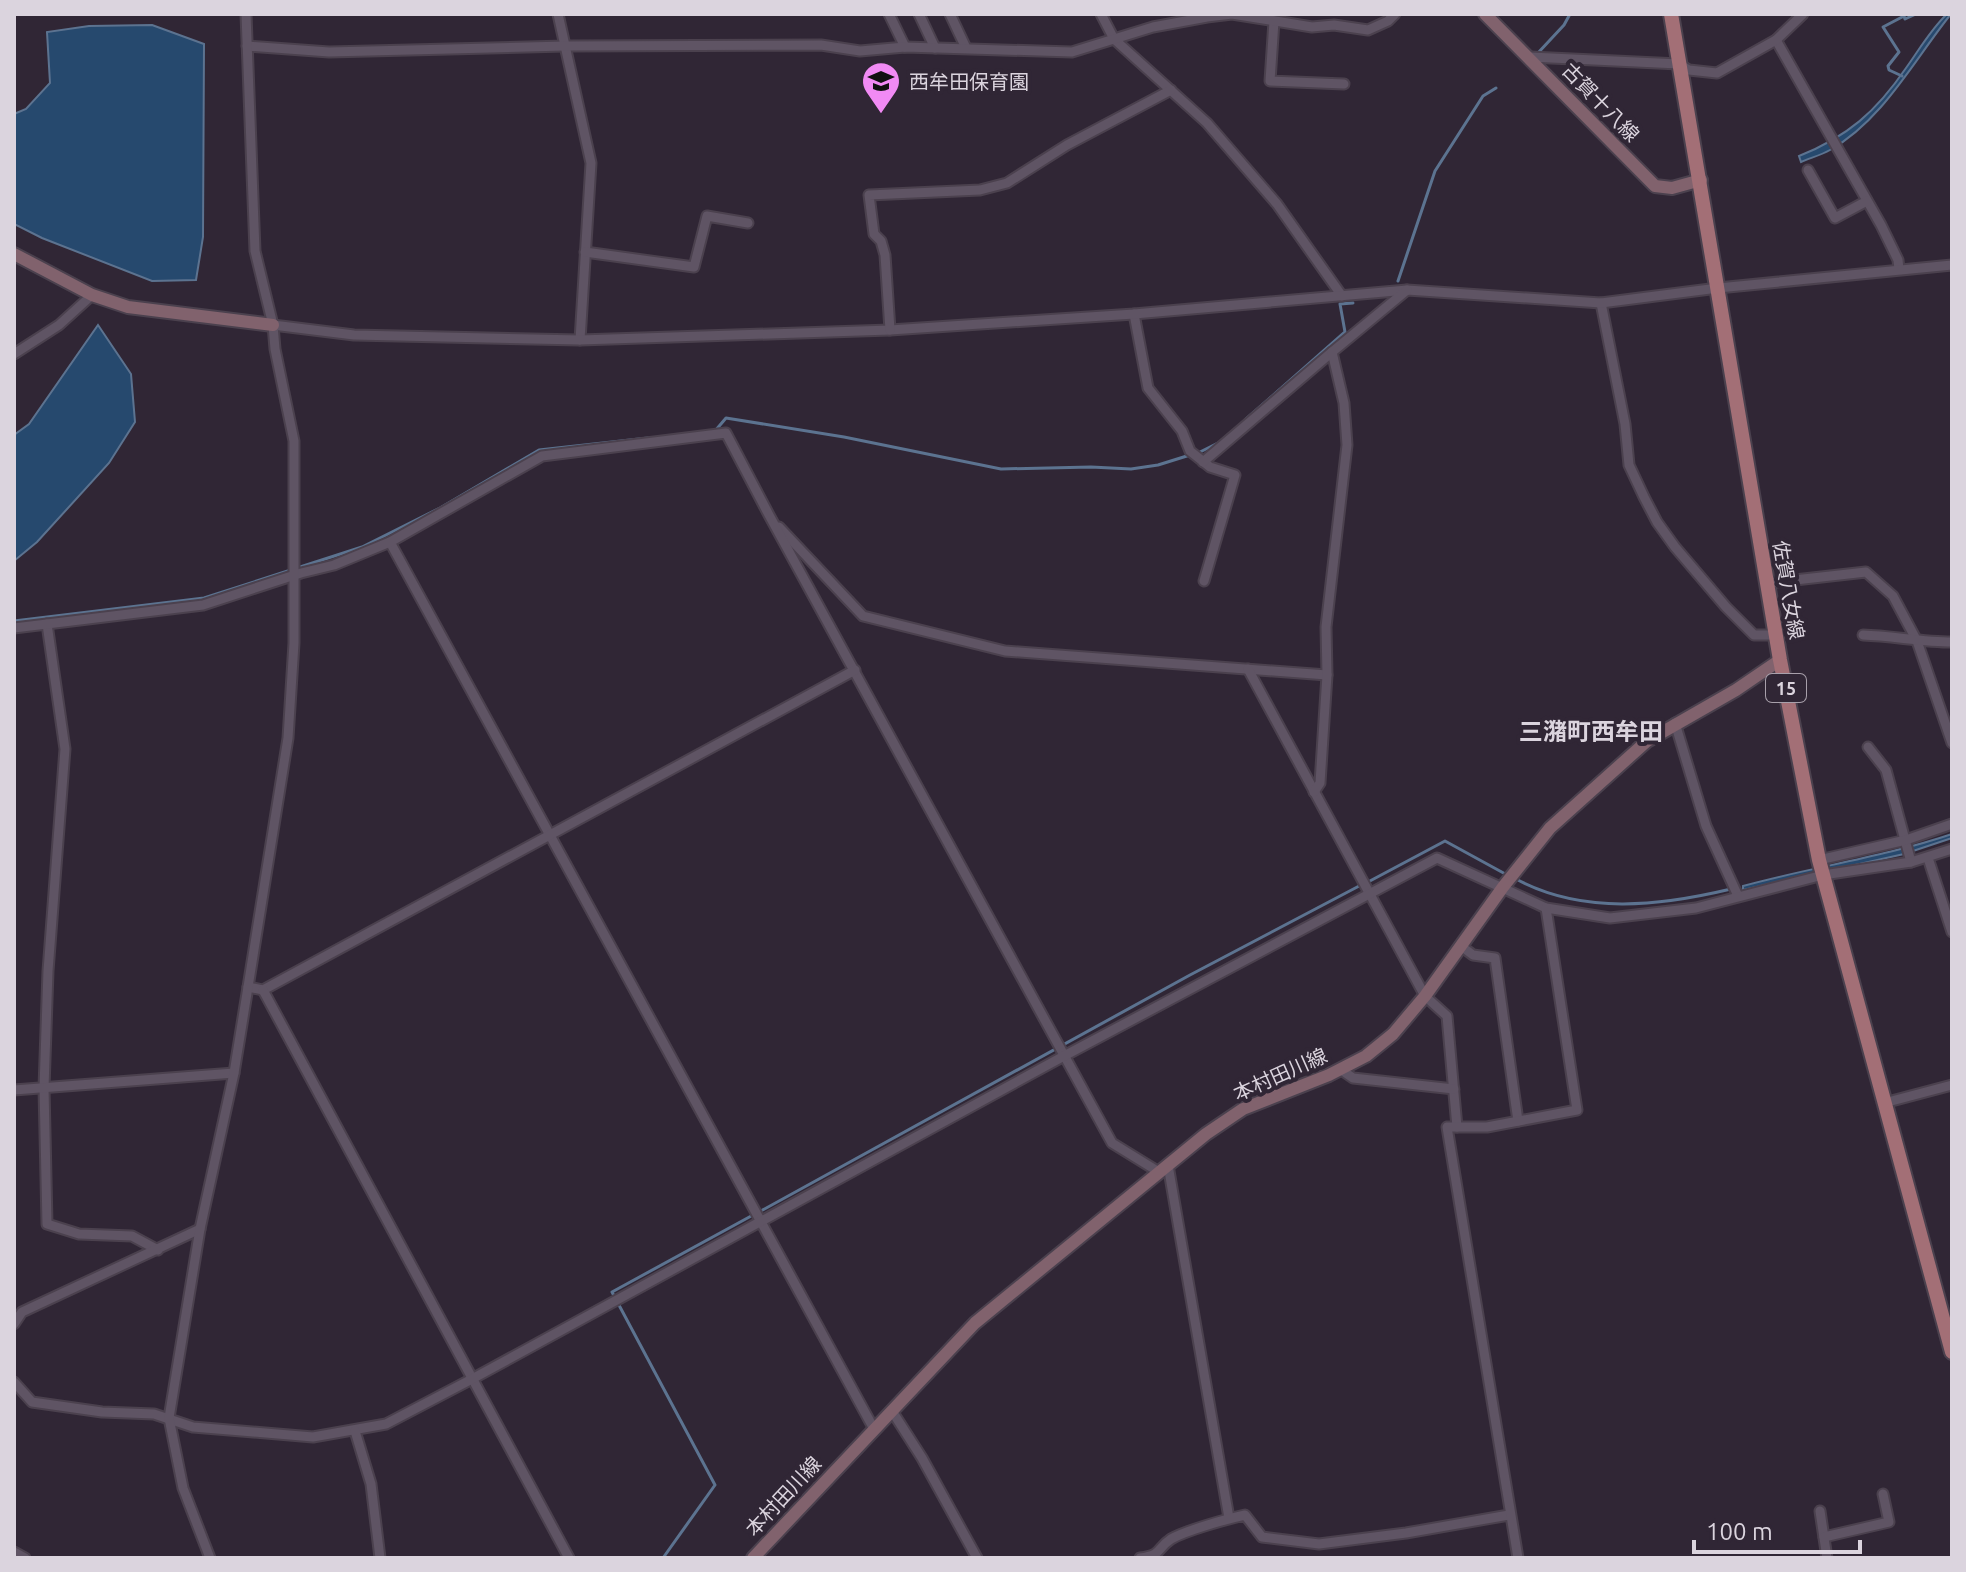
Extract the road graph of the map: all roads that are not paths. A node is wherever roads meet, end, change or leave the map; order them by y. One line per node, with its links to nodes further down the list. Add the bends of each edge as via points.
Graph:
1 (246, 14): 15 (street)
2 (558, 14): 16 (street)
3 (889, 14): 17 (street)
4 (919, 14): 18 (street)
5 (950, 14): 19 (street)
6 (1101, 14): 13 (street)
7 (1395, 14): 12 (street, via 1368,30)
8 (1485, 14): 20 (main road, 古賀十八線)
9 (1671, 14): 21 (main road, 佐賀八女線 / 15)
10 (1803, 14): 11 (street)
11 (1792, 18): 14 (street)
12 (1274, 21): 13 (street, via 1232,14); 22 (street, via 1270,81)
13 (1114, 39): 19 (street, via 1072,52); 23 (street)
14 (1776, 40): 21 (street, via 1717,73); 26 (street)
15 (247, 46): 16 (street, via 329,52); 38 (street, via 255,251)
16 (565, 46): 17 (street, via 821,45 860,51); 28 (street, via 591,163)
17 (905, 47): 18 (street)
18 (935, 48): 19 (street)
19 (966, 48)
20 (1530, 57): 21 (street); 25 (main road, 古賀十八線, via 1655,186 1672,188)
21 (1679, 64): 25 (main road, 佐賀八女線 / 15)
22 (1344, 84)
23 (1171, 90): 35 (street, via 1277,204); 39 (street, via 1007,183 980,190 869,195 874,234 885,255)
24 (1808, 170): 26 (street, via 1835,218)
25 (1701, 180): 32 (main road, 佐賀八女線 / 15)
26 (1867, 201): 31 (street)
27 (748, 223): 28 (street, via 707,216 694,267)
28 (585, 252): 40 (street)
29 (14, 254): 34 (main road)
30 (1952, 265): 31 (street)
31 (1899, 269): 32 (street)
32 (1718, 288): 36 (street); 48 (main road, 佐賀八女線 / 15)
33 (1407, 290): 35 (street); 36 (street); 41 (street)
34 (92, 295): 38 (main road, via 128,307); 42 (street, via 59,325)
35 (1342, 296): 37 (street)
36 (1601, 303): 51 (street, via 1629,465 1657,522 1754,635)
37 (1134, 314): 39 (street); 43 (street, via 1148,388)
38 (273, 325): 40 (street, via 354,335); 46 (street, via 294,441)
39 (890, 330): 40 (street)
40 (580, 340)
41 (1332, 352): 43 (street); 58 (street, via 1347,445 1326,627)
42 (14, 354)
43 (1203, 462): 47 (street, via 1235,475)
44 (769, 515): 45 (street, via 726,433 542,456); 56 (street, via 863,616 1005,651); 57 (street)
45 (390, 542): 46 (street); 64 (street)
46 (295, 576): 49 (street, via 203,605); 77 (street, via 288,738)
47 (1204, 581)
48 (1768, 583): 51 (main road, 佐賀八女線 / 15); 53 (street, via 1866,572 1893,596)
49 (47, 624): 50 (street); 84 (street, via 65,749)
50 (14, 628)
51 (1777, 635): 55 (main road, 佐賀八女線 / 15)
52 (1863, 635): 53 (street)
53 (1917, 641): 54 (street); 60 (street)
54 (1952, 642)
55 (1780, 660): 59 (main road, 本村田川線); 68 (main road, 佐賀八女線 / 15)
56 (1248, 669): 58 (street); 62 (street)
57 (855, 670): 64 (street); 80 (street)
58 (1327, 675): 62 (street, via 1320,783)
59 (1675, 723): 71 (main road, 本村田川線, via 1613,768 1561,818); 73 (street, via 1706,826)
60 (1952, 743)
61 (1868, 747): 65 (street, via 1886,770)
62 (1314, 792): 72 (street)
63 (1952, 824): 65 (street)
64 (550, 835): 78 (street); 91 (street)
65 (1906, 840): 68 (street); 69 (street)
66 (1952, 849): 67 (street)
67 (1928, 858): 69 (street); 75 (street)
68 (1819, 860): 70 (main road, 佐賀八女線 / 15)
69 (1911, 862): 70 (street)
70 (1823, 875): 73 (street); 87 (main road, 佐賀八女線 / 15)
71 (1503, 887): 72 (street, via 1437,858); 74 (street); 76 (main road, 本村田川線)
72 (1368, 893): 79 (street); 80 (street)
73 (1738, 896): 74 (street, via 1696,908 1610,918)
74 (1546, 908): 88 (street, via 1577,1110)
75 (1952, 932)
76 (1461, 946): 79 (main road, 本村田川線); 88 (street, via 1473,955 1495,958)
77 (248, 987): 78 (street); 82 (street)
78 (263, 990): 96 (street)
79 (1425, 996): 81 (main road, 本村田川線, via 1393,1034); 85 (street, via 1447,1016)
80 (1064, 1056): 90 (street, via 1112,1143); 91 (street)
81 (1340, 1069): 85 (street, via 1353,1078); 90 (main road, 本村田川線, via 1243,1109)
82 (234, 1073): 84 (street); 92 (street)
83 (1952, 1085): 87 (street)
84 (44, 1088): 86 (street); 93 (street, via 47,1224 79,1234 132,1236)
85 (1454, 1089): 89 (street)
86 (14, 1090)
87 (1884, 1103): 95 (main road, 佐賀八女線 / 15)
88 (1518, 1121): 89 (street)
89 (1457, 1127): 104 (street, via 1447,1127)
90 (1164, 1168): 98 (main road, 本村田川線, via 975,1323); 105 (street)
91 (759, 1220): 96 (street); 100 (street)
92 (200, 1229): 93 (street); 99 (street)
93 (158, 1250): 94 (street, via 22,1312)
94 (14, 1324)
95 (1952, 1352)
96 (472, 1379): 101 (street, via 386,1424); 111 (street)
97 (14, 1382): 99 (street, via 32,1402)
98 (892, 1411): 100 (main road, 本村田川線); 113 (street)
99 (169, 1418): 101 (street, via 193,1427 313,1437); 109 (street, via 183,1488)
100 (874, 1429): 112 (main road, 本村田川線)
101 (355, 1431): 110 (street, via 371,1484)
102 (1883, 1494): 106 (street, via 1889,1522)
103 (1820, 1511): 106 (street)
104 (1509, 1515): 105 (street, via 1319,1544 1262,1537 1245,1515); 115 (street)
105 (1229, 1518): 114 (street, via 1170,1540 1156,1556)
106 (1824, 1537): 116 (street)
107 (14, 1552): 108 (street)
108 (25, 1558)
109 (210, 1558)
110 (380, 1558)
111 (569, 1558)
112 (753, 1558)
113 (977, 1558)
114 (1140, 1558)
115 (1518, 1558)
116 (1827, 1558)

